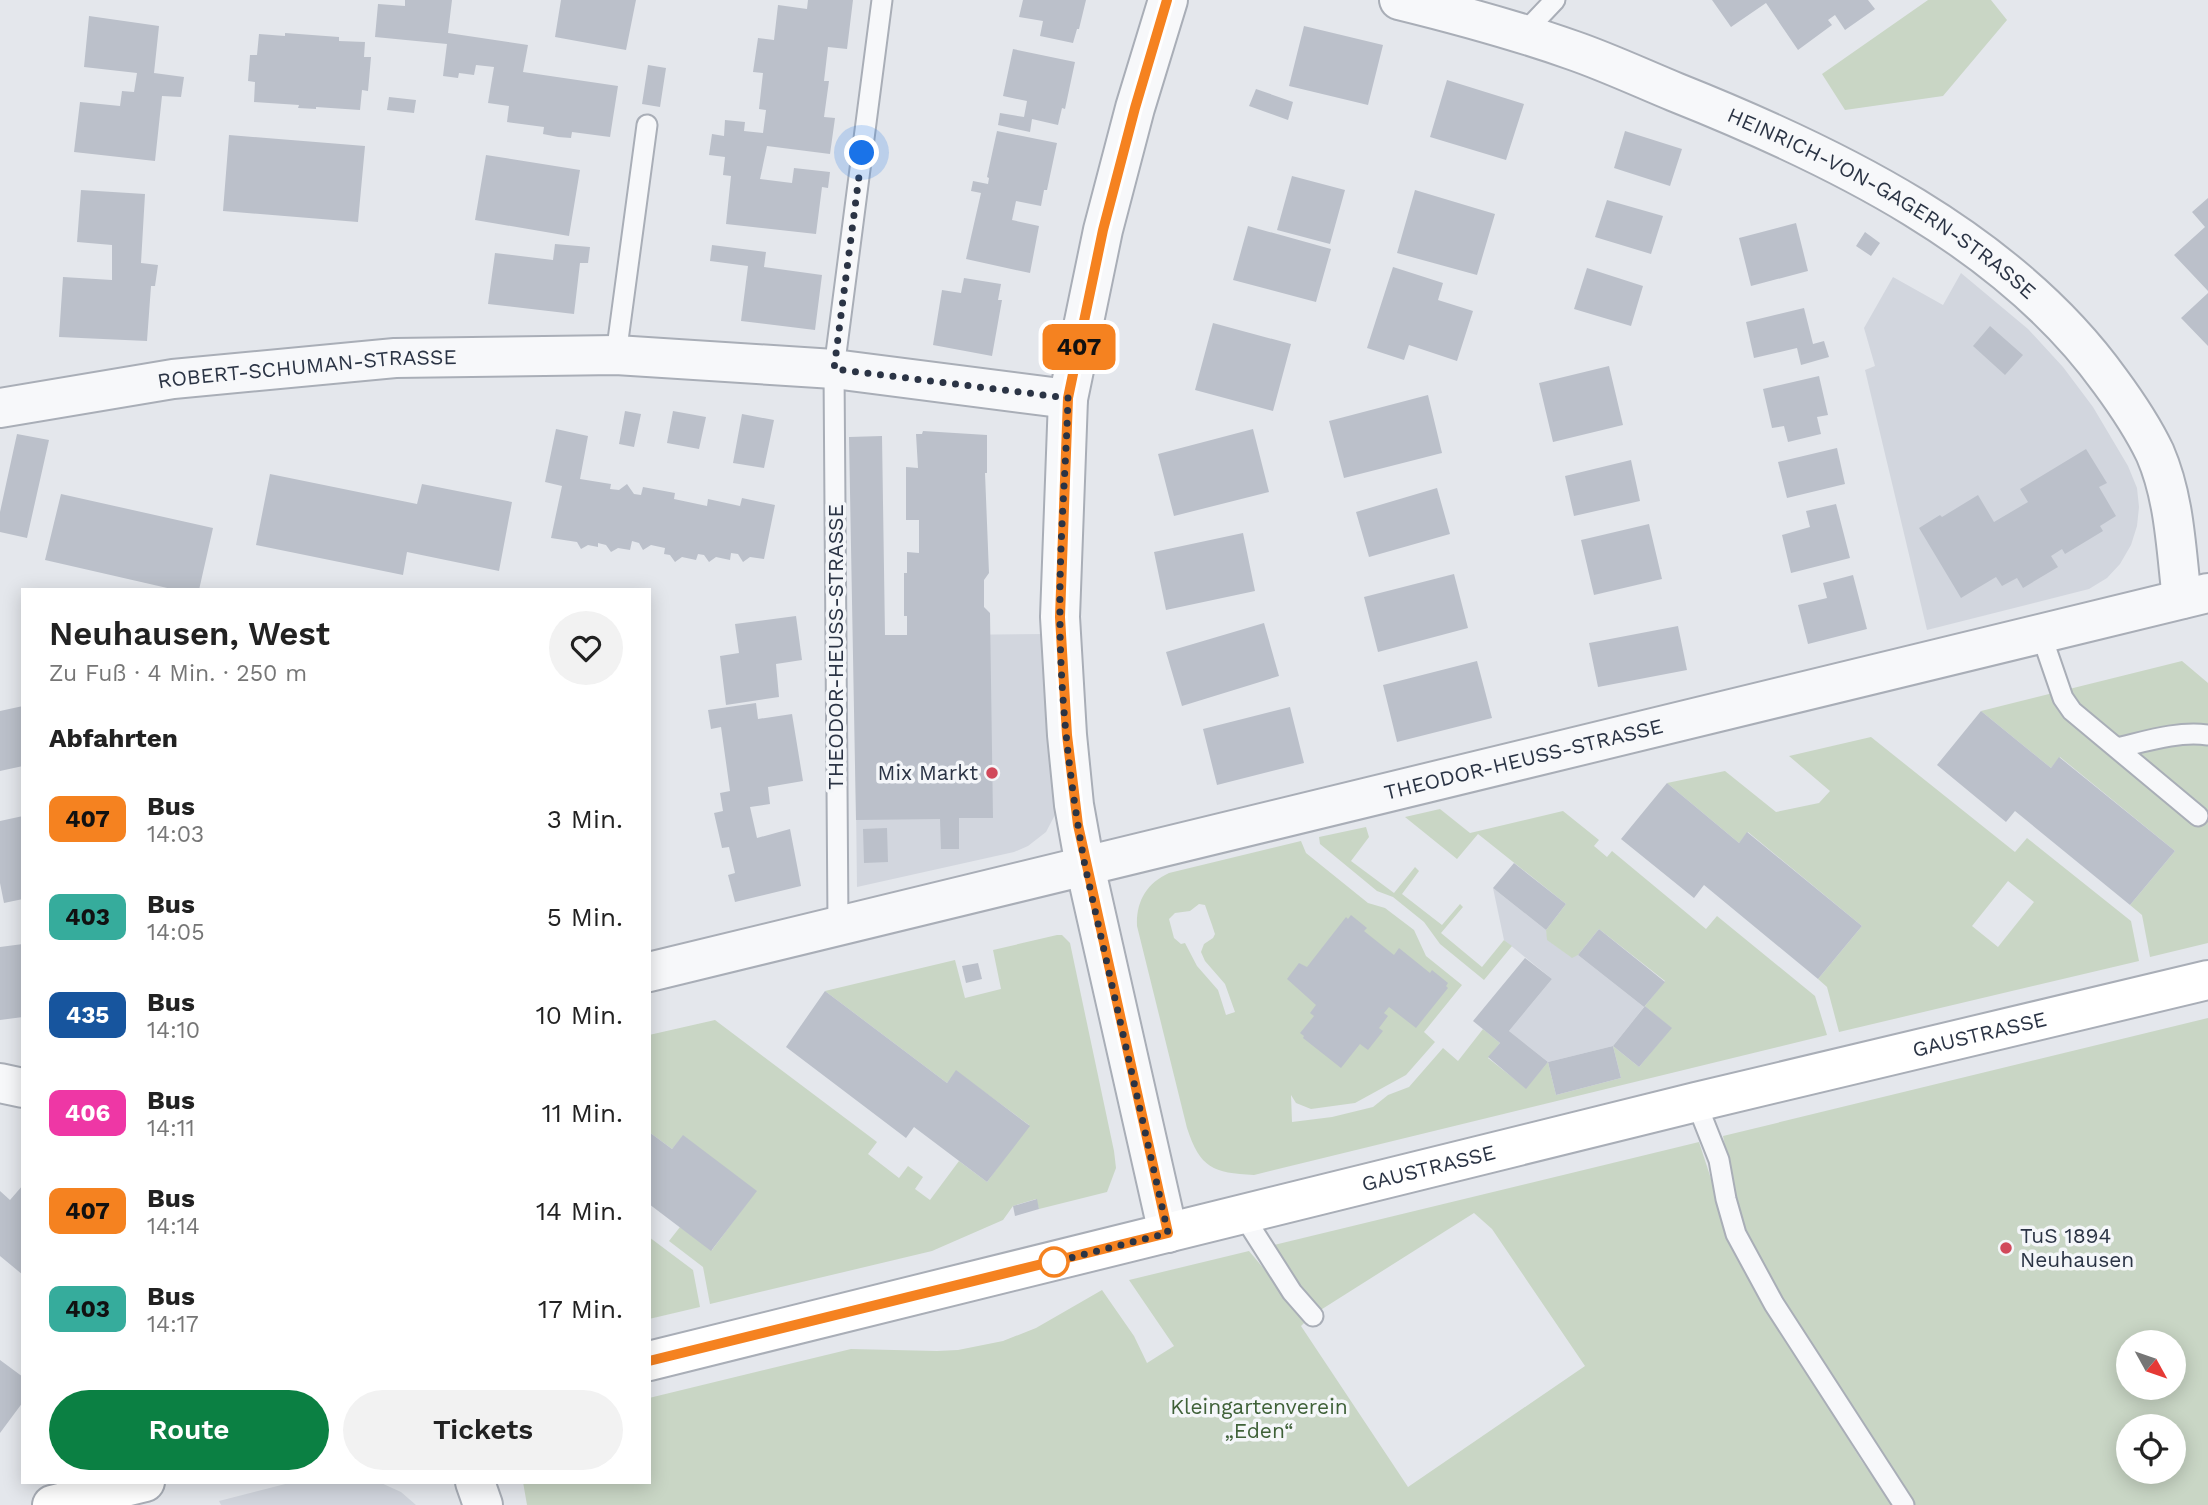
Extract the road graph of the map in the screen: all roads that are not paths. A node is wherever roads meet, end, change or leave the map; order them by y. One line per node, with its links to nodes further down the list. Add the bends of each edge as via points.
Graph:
1 (882, 0): 8 (lane)
2 (1167, 0): 9 (street, via 1103,230)
3 (1399, 0): 5 (street, HEINRICH-VON-GAGERN-STRASSE)
4 (1555, 0): 5 (lane)
5 (1522, 35): 11 (street, HEINRICH-VON-GAGERN-STRASSE, via 1572,50 1780,136 1946,228 1995,262 2087,349 2126,404 2155,453)
6 (647, 125): 7 (lane)
7 (616, 355): 8 (street, ROBERT-SCHUMAN-STRASSE); 10 (street, ROBERT-SCHUMAN-STRASSE, via 395,358 173,379)
8 (834, 369): 9 (street, ROBERT-SCHUMAN-STRASSE); 17 (lane, THEODOR-HEUSS-STRASSE)
9 (1068, 398): 16 (street, via 1060,617 1074,805)
10 (0, 408)
11 (2195, 596): 12 (street, THEODOR-HEUSS-STRASSE)
12 (2041, 634): 14 (lane, via 2063,698); 16 (street, THEODOR-HEUSS-STRASSE)
13 (2208, 735): 14 (lane, via 2176,735)
14 (2117, 748): 15 (lane)
15 (2198, 816)
16 (1085, 866): 17 (street, THEODOR-HEUSS-STRASSE); 24 (street)
17 (838, 925): 18 (street, THEODOR-HEUSS-STRASSE)
18 (651, 972)
19 (2208, 980): 22 (main road, GAUSTRASSE)
20 (0, 1083): 21 (street)
21 (21, 1088)
22 (1696, 1102): 23 (main road, GAUSTRASSE); 31 (lane, via 1719,1160 1736,1234 1774,1304)
23 (1243, 1215): 24 (main road, GAUSTRASSE); 25 (lane, via 1292,1292)
24 (1168, 1233): 26 (main road, GAUSTRASSE)
25 (1313, 1316)
26 (651, 1361)
27 (137, 1484): 29 (main road)
28 (476, 1484): 30 (street)
29 (52, 1505)
30 (483, 1505)
31 (1904, 1505)

